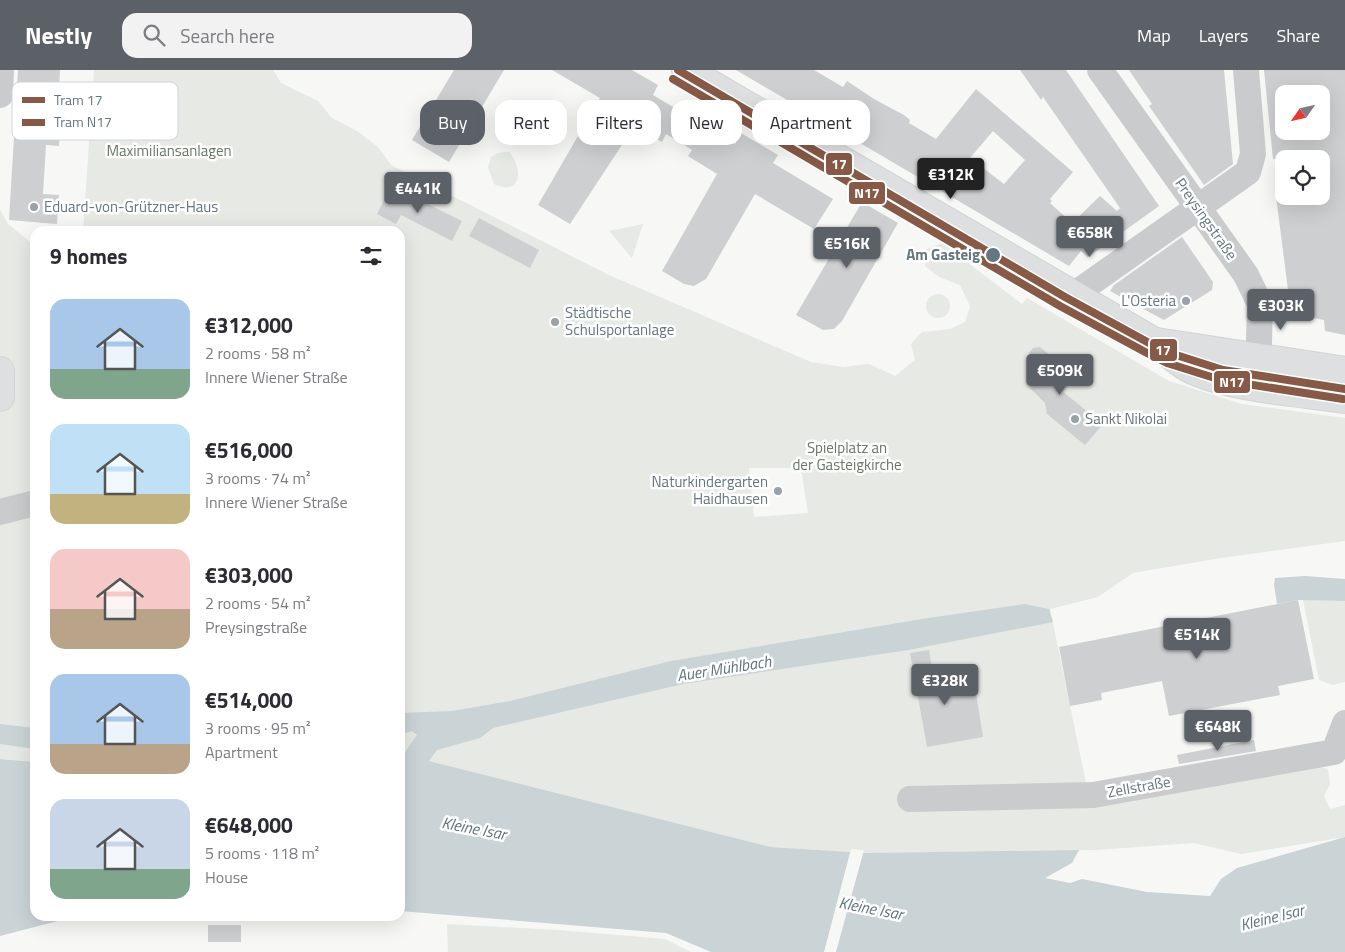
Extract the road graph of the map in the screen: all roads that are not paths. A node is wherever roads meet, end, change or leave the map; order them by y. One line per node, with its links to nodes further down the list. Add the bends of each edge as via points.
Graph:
1 (1, 70): 5 (street)
2 (686, 70): 7 (main road)
3 (1100, 70): 6 (street, Preysingstraße)
4 (1246, 70): 6 (street, via 1253,154 1248,172)
5 (0, 95)
6 (1198, 206): 7 (street); 9 (street, Preysingstraße, via 1246,275 1260,304)
7 (1072, 296): 8 (main road)
8 (1153, 342): 9 (main road); 12 (main road, via 1188,367 1222,379)
9 (1259, 358): 10 (main road); 12 (street, Preysingstraße)
10 (1345, 370)
11 (0, 371): 13 (main road)
12 (1257, 386): 14 (main road)
13 (0, 396)
14 (1345, 398)
15 (30, 504): 16 (street)
16 (0, 512)
17 (1345, 723): 18 (street, Zellstraße, via 1334,752 1093,796)
18 (910, 799)

